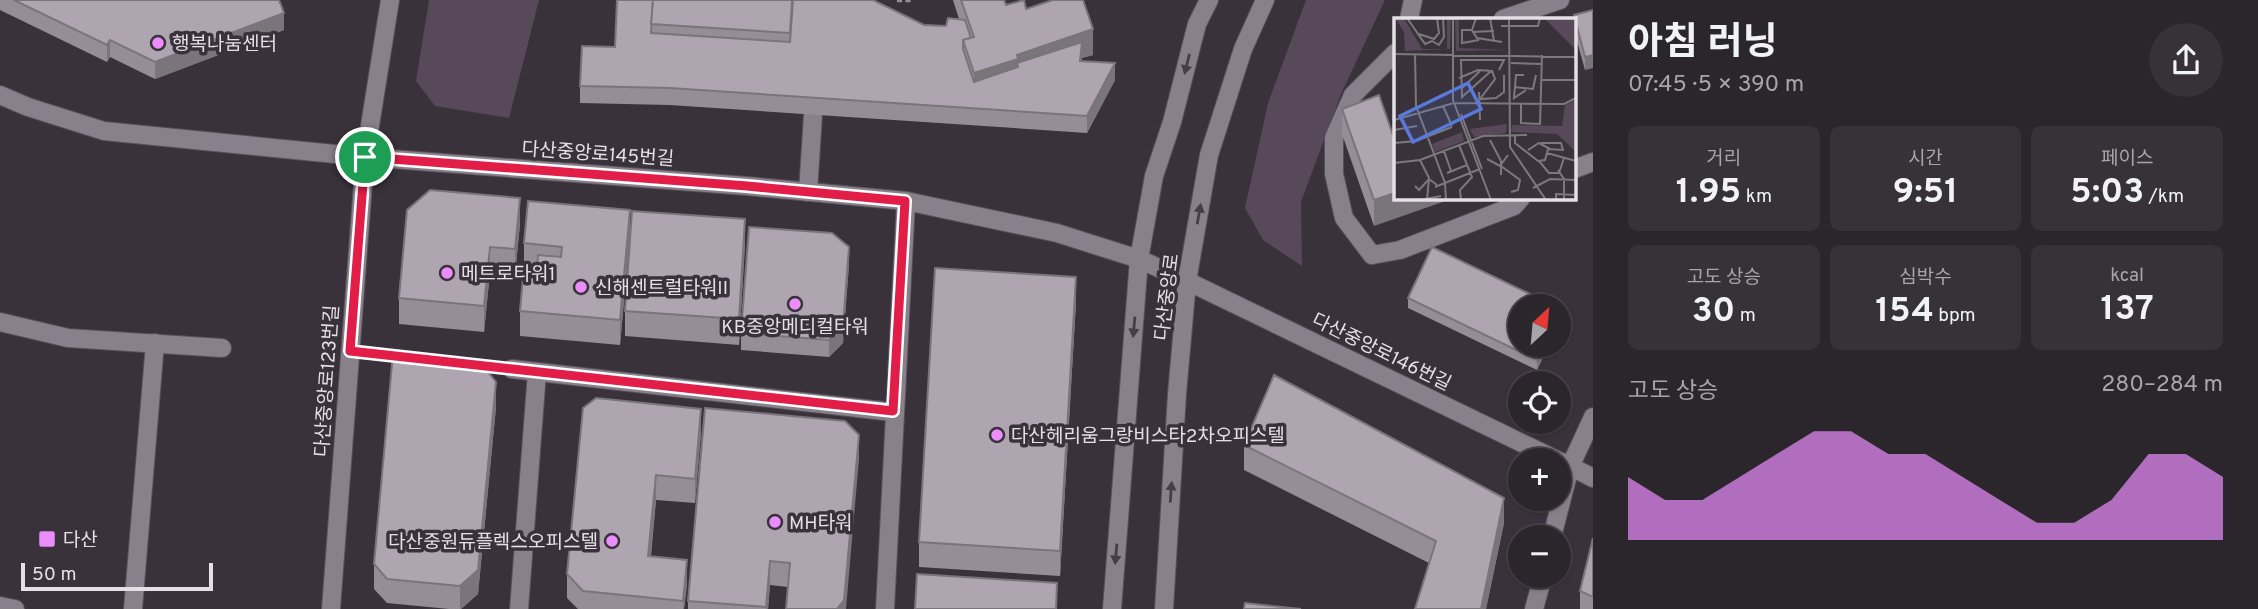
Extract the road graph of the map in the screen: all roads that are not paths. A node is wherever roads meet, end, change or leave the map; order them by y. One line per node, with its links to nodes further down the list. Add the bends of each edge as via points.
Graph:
1 (390, 0): 11 (street, 다산중앙로123번길)
2 (1209, 0): 17 (street, 다산중앙로, one-way to 17, via 1197,24 1154,176)
3 (1265, 0): 18 (street, 다산중앙로, one-way to 3, via 1209,155 1243,49)
4 (1413, 0): 6 (street)
5 (1560, 0): 7 (street)
6 (1409, 18)
7 (1506, 18)
8 (1394, 54): 15 (street, via 1353,95 1334,138 1334,174 1345,218 1372,254 1400,250 1514,206)
9 (0, 95): 11 (street, 다산중앙로145번길, via 104,131)
10 (813, 115): 14 (street)
11 (365, 157): 14 (street, 다산중앙로145번길); 34 (street, 다산중앙로123번길)
12 (1593, 162): 13 (street)
13 (1576, 168)
14 (808, 192): 16 (street, 다산중앙로145번길)
15 (1519, 200)
16 (905, 201): 17 (street, 다산중앙로145번길, via 1057,233); 24 (street)
17 (1139, 259): 18 (street, 다산중앙로145번길); 37 (street, 다산중앙로, one-way to 37)
18 (1187, 281): 26 (street, 다산중앙로146번길); 38 (street, 다산중앙로, one-way to 18)
19 (0, 321): 20 (street, via 68,338)
20 (155, 343): 21 (street); 33 (street)
21 (222, 348)
22 (512, 369): 23 (street)
23 (537, 372): 24 (street); 35 (street)
24 (893, 411): 36 (street)
25 (1593, 417): 27 (street)
26 (1531, 448)
27 (1571, 450)
28 (1571, 467): 29 (street, 다산중앙로146번길)
29 (1593, 478)
30 (1540, 588): 39 (street)
31 (0, 606): 32 (street)
32 (15, 609)
33 (133, 609)
34 (331, 609)
35 (519, 609)
36 (885, 609)
37 (1112, 609)
38 (1164, 609)
39 (1534, 609)

